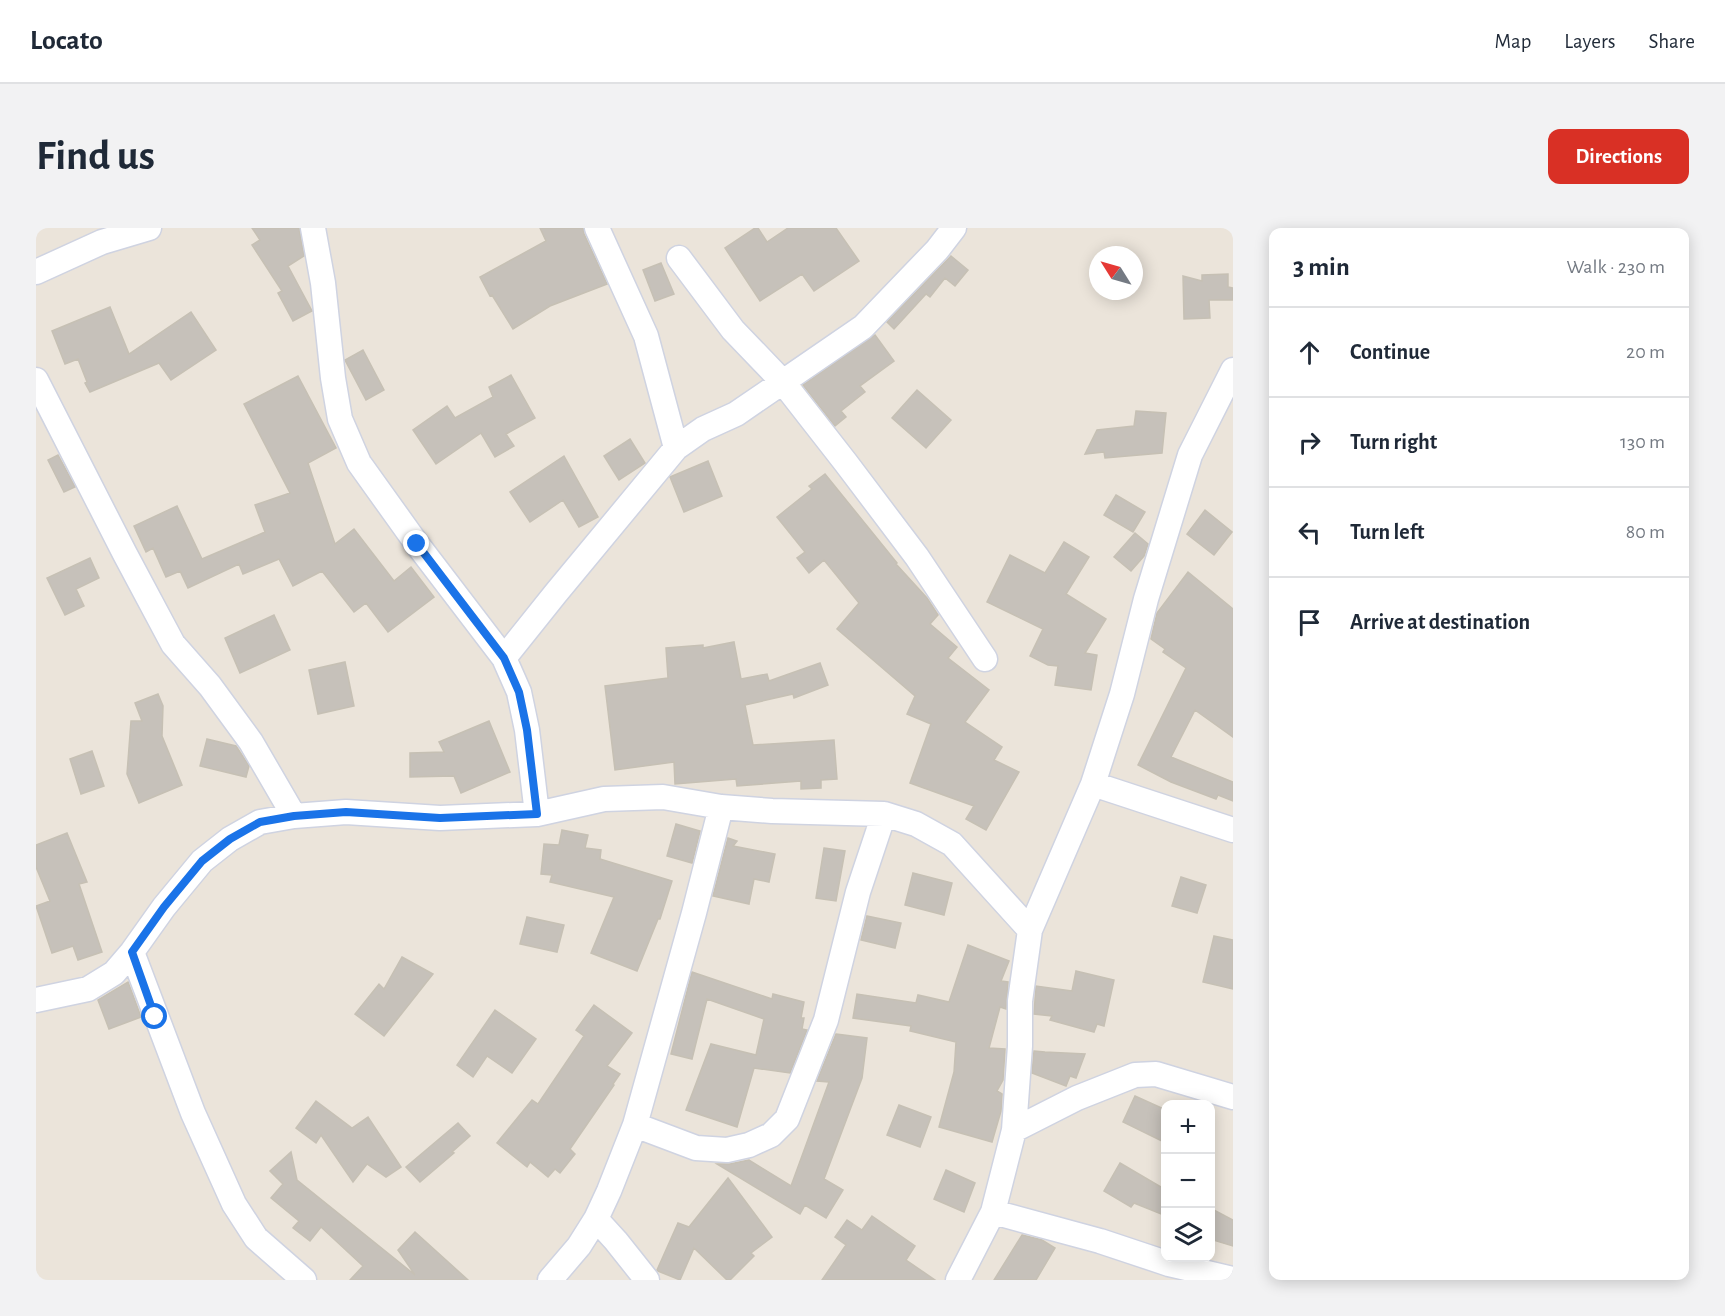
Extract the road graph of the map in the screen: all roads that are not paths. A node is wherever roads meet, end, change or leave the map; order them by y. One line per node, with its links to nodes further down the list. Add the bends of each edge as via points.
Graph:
1 (149, 228): 6 (street, via 102,243)
2 (313, 228): 11 (street, via 340,419 359,463)
3 (597, 228): 10 (street, via 646,336)
4 (954, 228): 9 (street, via 862,327)
5 (679, 258): 9 (street, via 734,330)
6 (36, 272)
7 (1233, 370): 13 (street, via 1190,455)
8 (36, 380): 17 (street, via 173,644 251,742)
9 (782, 381): 10 (street, via 736,414 703,429); 12 (street, via 917,557)
10 (676, 448): 11 (street)
11 (504, 658): 15 (street, via 519,692)
12 (985, 659)
13 (1093, 784): 18 (street); 19 (street)
14 (721, 807): 15 (street, via 663,797 604,800); 16 (street); 23 (street)
15 (537, 814): 17 (street, via 440,818 346,812)
16 (884, 814): 19 (street, via 916,824 952,844); 23 (street, via 858,891 826,1020 787,1119 771,1135 727,1150 696,1148)
17 (294, 816): 20 (street, via 260,822 202,861)
18 (1233, 830)
19 (1030, 930): 24 (street, via 1020,1001)
20 (132, 952): 21 (street, via 114,973 88,989); 28 (street, via 193,1113 234,1204 256,1238)
21 (36, 1000)
22 (1233, 1097): 24 (street, via 1156,1074 1135,1075 1077,1098)
23 (635, 1125): 26 (street)
24 (1014, 1130): 25 (street)
25 (993, 1212): 27 (street); 31 (street)
26 (596, 1219): 29 (street); 30 (street)
27 (1233, 1279)
28 (304, 1280)
29 (550, 1280)
30 (647, 1280)
31 (958, 1280)

